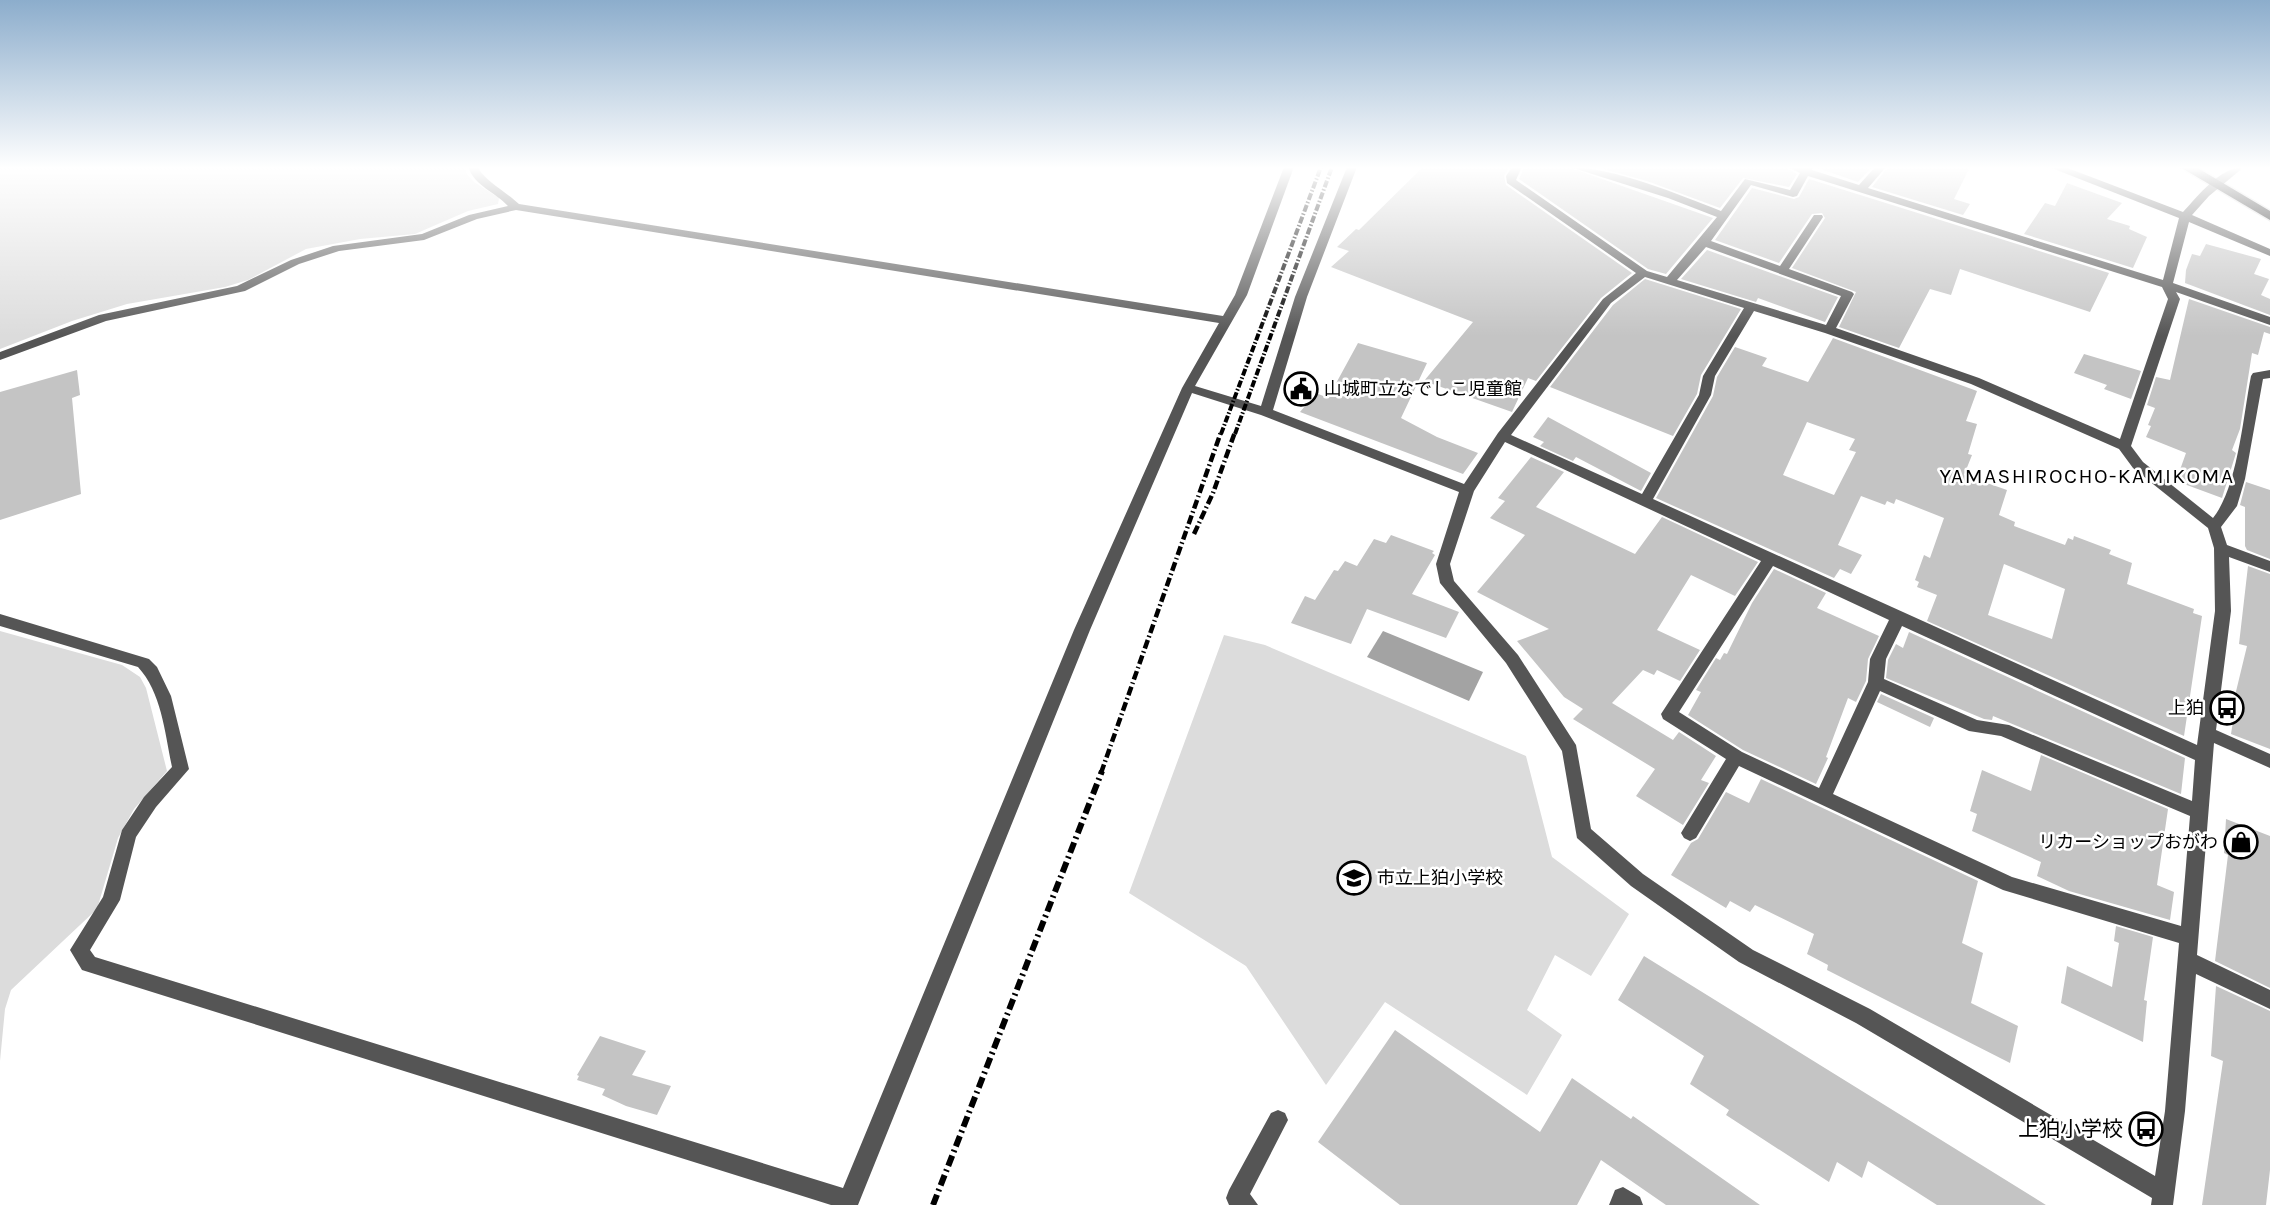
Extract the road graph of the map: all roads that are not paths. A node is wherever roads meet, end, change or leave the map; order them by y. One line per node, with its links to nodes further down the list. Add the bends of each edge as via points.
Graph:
1 (457, 223): 21 (street, via 424,237 337,248 295,262 242,289 103,318)
2 (618, 223): 18 (street)
3 (1269, 223): 18 (street, via 1241,295)
4 (1330, 223): 24 (street, via 1301,297)
5 (1572, 223): 14 (street)
6 (1718, 223): 11 (street)
7 (1814, 223): 13 (street)
8 (1969, 223): 16 (street)
9 (2183, 223): 16 (street)
10 (2202, 223): 12 (street)
11 (1704, 242): 13 (street); 15 (street)
12 (2270, 253)
13 (1782, 271): 20 (street, via 1848,294)
14 (1643, 273): 15 (street); 25 (street, via 1607,301)
15 (1670, 281): 17 (street)
16 (2167, 285): 19 (street); 26 (street, via 2174,299)
17 (1751, 306): 20 (street); 28 (street, via 1709,376 1705,395)
18 (1225, 320): 23 (street)
19 (2270, 321)
20 (1829, 330): 26 (street, via 1975,381)
21 (0, 356)
22 (2270, 374): 29 (street, via 2257,376 2230,506)
23 (1188, 388): 24 (street); 48 (street, via 1082,630)
24 (1266, 412): 27 (street)
25 (1503, 435): 27 (street); 28 (street)
26 (2124, 446): 29 (street, via 2138,465)
27 (1467, 490): 47 (street, via 1444,554 1444,574 1512,659 1569,750 1583,833 1637,880 1746,956 1863,1017)
28 (1645, 500): 31 (street)
29 (2214, 526): 30 (street)
30 (2221, 548): 32 (street); 36 (street, via 2223,611)
31 (1770, 559): 33 (street); 38 (street, via 1669,714)
32 (2270, 567)
33 (1899, 618): 35 (street, via 1878,659); 37 (street)
34 (0, 620): 48 (street, via 142,663 157,679 168,716 181,768 150,802 128,835 111,900 79,950 89,963)
35 (1876, 682): 40 (street); 41 (street, via 1975,726 2003,730)
36 (2207, 733): 37 (street); 39 (street)
37 (2204, 756): 41 (street)
38 (1736, 757): 40 (street); 42 (street)
39 (2270, 761)
40 (1822, 799): 43 (street, via 2009,884)
41 (2199, 812): 43 (street)
42 (1690, 833)
43 (2189, 937): 44 (street)
44 (2187, 960): 45 (street); 47 (street)
45 (2270, 1000)
46 (1278, 1120): 49 (street, via 1237,1198)
47 (2163, 1199)
48 (848, 1202)
49 (1247, 1205)
50 (1620, 1205): 51 (street, via 1623,1198)
51 (1632, 1205)

